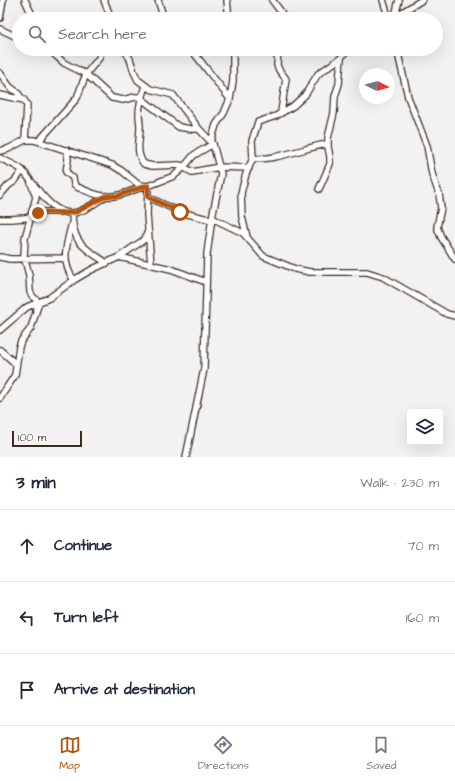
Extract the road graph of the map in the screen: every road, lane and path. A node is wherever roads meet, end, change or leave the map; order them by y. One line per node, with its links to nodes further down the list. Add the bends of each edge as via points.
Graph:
1 (2, 0): 10 (street)
2 (25, 0): 11 (street)
3 (158, 0): 13 (street)
4 (227, 0): 14 (street)
5 (272, 0): 15 (street)
6 (383, 0): 16 (street)
7 (399, 0): 17 (street)
8 (422, 0): 18 (street)
9 (106, 2): 12 (street)
10 (1, 7): 19 (street)
11 (31, 12)
12 (108, 12)
13 (162, 12)
14 (228, 12)
15 (281, 12)
16 (389, 12)
17 (394, 12)
18 (402, 12)
19 (0, 18)
20 (0, 29): 21 (street)
21 (12, 35)
22 (56, 56): 31 (street)
23 (100, 56): 31 (street)
24 (128, 56): 32 (street, via 136,76)
25 (196, 56): 36 (street)
26 (233, 56): 36 (street)
27 (278, 56): 37 (street, via 277,65 286,79)
28 (399, 56): 68 (street, via 408,97 427,146 439,194 442,208 437,227)
29 (341, 58): 37 (street, via 318,74 297,104); 42 (street, via 339,84)
30 (0, 73): 35 (street)
31 (86, 74): 34 (street, via 112,98); 40 (street, via 79,95)
32 (145, 86): 34 (street); 38 (street, via 173,95)
33 (0, 95): 35 (street)
34 (141, 98): 38 (street, via 179,127); 48 (street, via 138,149 142,162 149,166 180,165)
35 (22, 99): 39 (street, via 27,105)
36 (230, 99): 41 (street, via 216,125)
37 (281, 112): 46 (street, via 258,122 252,140)
38 (198, 129): 41 (street)
39 (25, 140): 40 (street); 44 (street)
40 (39, 142): 43 (street)
41 (212, 143): 47 (street); 48 (street, via 194,155)
42 (327, 144): 46 (street, via 265,159); 53 (street, via 330,164)
43 (66, 150): 52 (street, via 116,167 138,184); 55 (street, via 66,172 73,178 75,185)
44 (0, 151)
45 (0, 158): 50 (street)
46 (253, 158): 49 (street)
47 (220, 167): 48 (street, via 194,172); 49 (street); 61 (street, via 222,176)
48 (183, 168): 52 (street, via 174,176)
49 (248, 168): 64 (street, via 241,199)
50 (22, 171): 51 (street); 54 (street)
51 (31, 183): 57 (street, via 48,201); 59 (street, via 36,195)
52 (146, 186): 55 (street, via 117,196); 56 (street)
53 (319, 189)
54 (0, 195)
55 (106, 196): 58 (street)
56 (148, 197): 61 (street, via 180,212); 63 (street)
57 (64, 212): 58 (street); 59 (street, via 41,212)
58 (72, 213): 62 (street)
59 (31, 216): 60 (street); 69 (street, via 25,238)
60 (0, 219)
61 (212, 219): 64 (street); 73 (street)
62 (72, 222): 67 (street); 70 (street, via 82,246)
63 (148, 231): 66 (street, via 145,239); 71 (street)
64 (247, 237): 75 (street, via 263,256 294,269 310,272 375,273 447,314)
65 (0, 257): 69 (street)
66 (120, 257): 70 (street); 71 (street)
67 (65, 258): 69 (street); 72 (street, via 66,268)
68 (455, 259)
69 (25, 260): 74 (street, via 30,292)
70 (107, 263): 72 (street)
71 (151, 264): 73 (street)
72 (74, 280): 74 (street)
73 (206, 282): 80 (street, via 204,369)
74 (39, 302): 76 (street, via 28,307); 78 (street, via 31,328 21,341)
75 (455, 316)
76 (0, 330)
77 (0, 350): 78 (street)
78 (16, 364): 79 (street, via 15,375)
79 (0, 398)
80 (186, 457)

